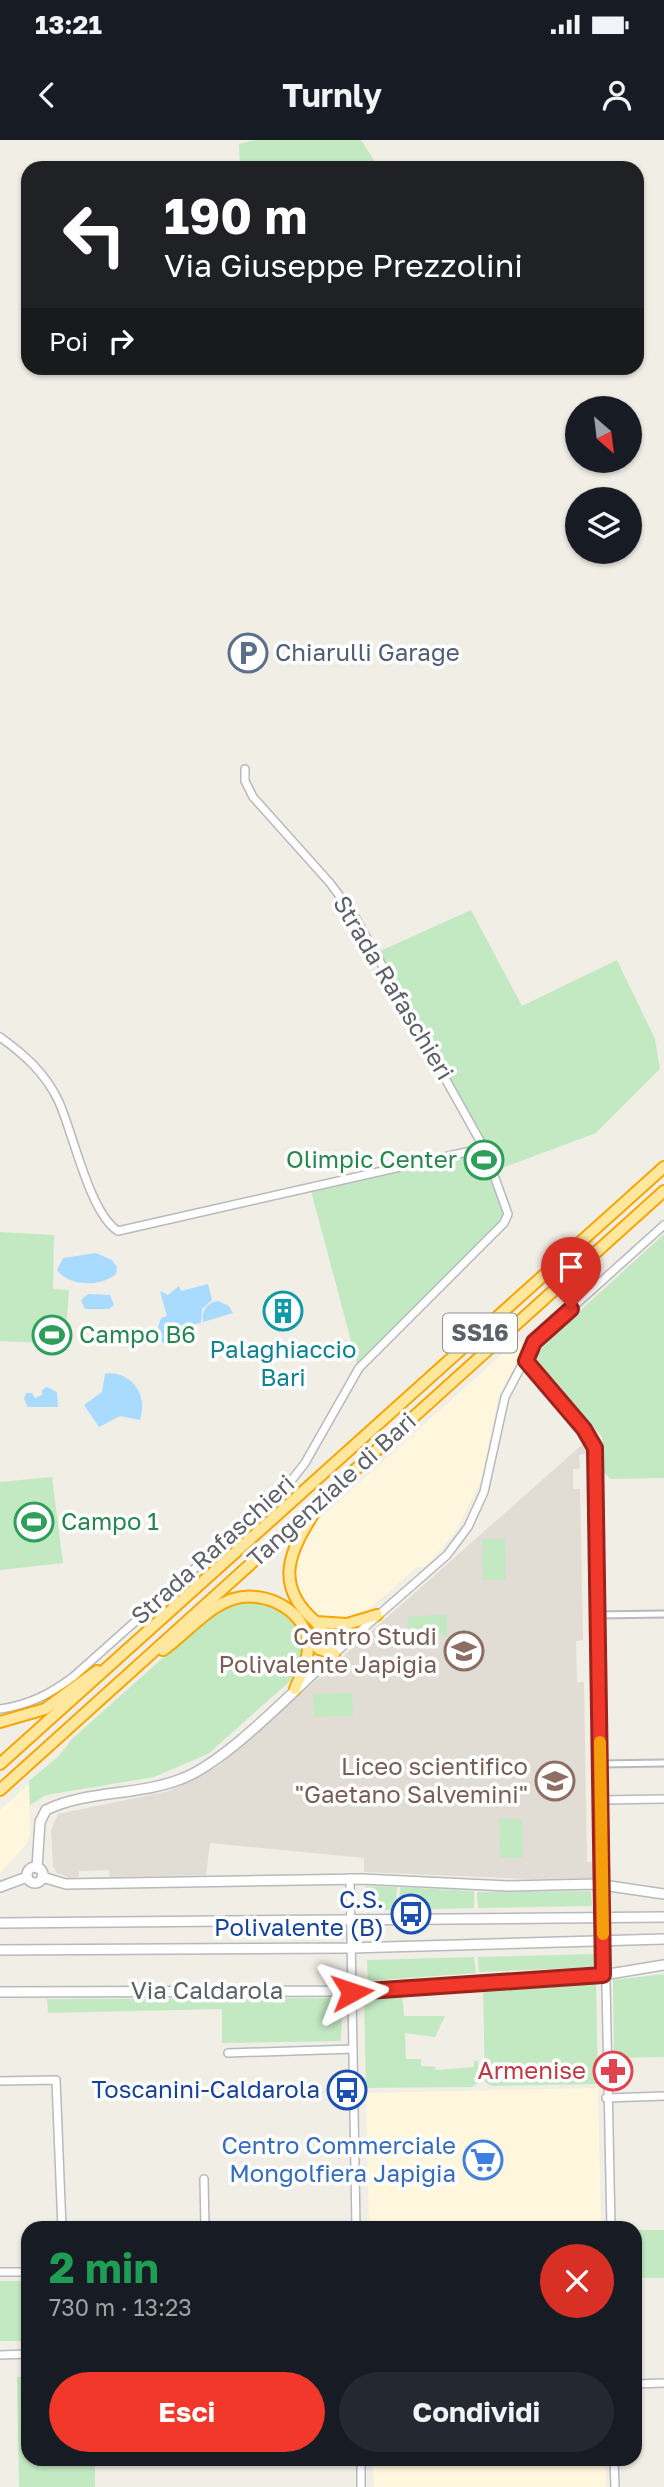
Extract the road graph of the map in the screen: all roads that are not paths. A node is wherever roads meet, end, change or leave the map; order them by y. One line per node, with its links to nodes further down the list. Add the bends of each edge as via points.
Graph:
1 (245, 769): 3 (street, Strada Rafaschieri, via 253,797 355,917)
2 (0, 1037): 3 (street, via 36,1067 59,1101 96,1198 109,1224 118,1231)
3 (484, 1147): 18 (street, Strada Rafaschieri, via 507,1219 359,1368 297,1475 73,1677 40,1698)
4 (664, 1167): 15 (highway, Tangenziale di Bari / SS16)
5 (664, 1191): 8 (highway, Tangenziale di Bari / SS16)
6 (664, 1225): 7 (street, via 534,1342)
7 (526, 1361): 10 (street, via 505,1397 484,1492 468,1527 447,1555); 11 (street, via 594,1443)
8 (325, 1497): 12 (highway, via 295,1543 290,1562 297,1600); 16 (highway, Tangenziale di Bari / SS16)
9 (664, 1614): 11 (street)
10 (377, 1615): 12 (highway, via 346,1624); 14 (street)
11 (597, 1615): 22 (street)
12 (316, 1622): 14 (highway)
13 (307, 1636): 14 (highway, via 319,1649); 16 (highway, via 291,1611 277,1602 260,1597 232,1599); 17 (highway, via 305,1666)
14 (334, 1654): 17 (street)
15 (123, 1655): 19 (highway, via 45,1709); 21 (highway, Tangenziale di Bari / SS16)
16 (134, 1669): 23 (highway, Tangenziale di Bari / SS16)
17 (295, 1689): 26 (street, via 199,1771 144,1790 46,1810 40,1822)
18 (0, 1709)
19 (0, 1722)
20 (664, 1763): 22 (street)
21 (0, 1764)
22 (600, 1764): 25 (street)
23 (0, 1790)
24 (664, 1798): 25 (street)
25 (601, 1800): 30 (street)
26 (37, 1868): 27 (street); 28 (street)
27 (27, 1877): 28 (street, via 35,1883); 31 (street)
28 (42, 1877): 29 (street, via 66,1884)
29 (350, 1878): 30 (street, via 508,1886); 35 (street)
30 (603, 1885): 32 (street); 34 (street)
31 (0, 1887)
32 (664, 1894)
33 (664, 1917): 34 (street)
34 (603, 1918): 35 (street); 38 (street)
35 (351, 1920): 36 (street); 39 (street)
36 (0, 1923)
37 (664, 1939): 38 (street, Via Caldarola)
38 (603, 1942): 39 (street, Via Caldarola); 42 (street)
39 (350, 1948): 40 (street, Via Caldarola); 44 (street)
40 (0, 1950)
41 (664, 1965): 42 (street, Via Caldarola)
42 (603, 1975): 44 (street, Via Caldarola); 49 (street)
43 (0, 1992): 44 (street, Via Caldarola)
44 (352, 1992): 45 (street)
45 (353, 2049): 46 (street); 53 (street)
46 (228, 2053)
47 (0, 2081): 51 (street, via 56,2080)
48 (664, 2096): 49 (street)
49 (606, 2098): 54 (street)
50 (204, 2179): 52 (street)
51 (62, 2221)
52 (205, 2221)
53 (356, 2221)
54 (611, 2221)
55 (0, 2272): 56 (street)
56 (21, 2272)
57 (21, 2354): 58 (street)
58 (0, 2355)
59 (664, 2383): 60 (street)
60 (642, 2384)
61 (361, 2466): 63 (street)
62 (614, 2466): 64 (street)
63 (361, 2487)
64 (615, 2487)

